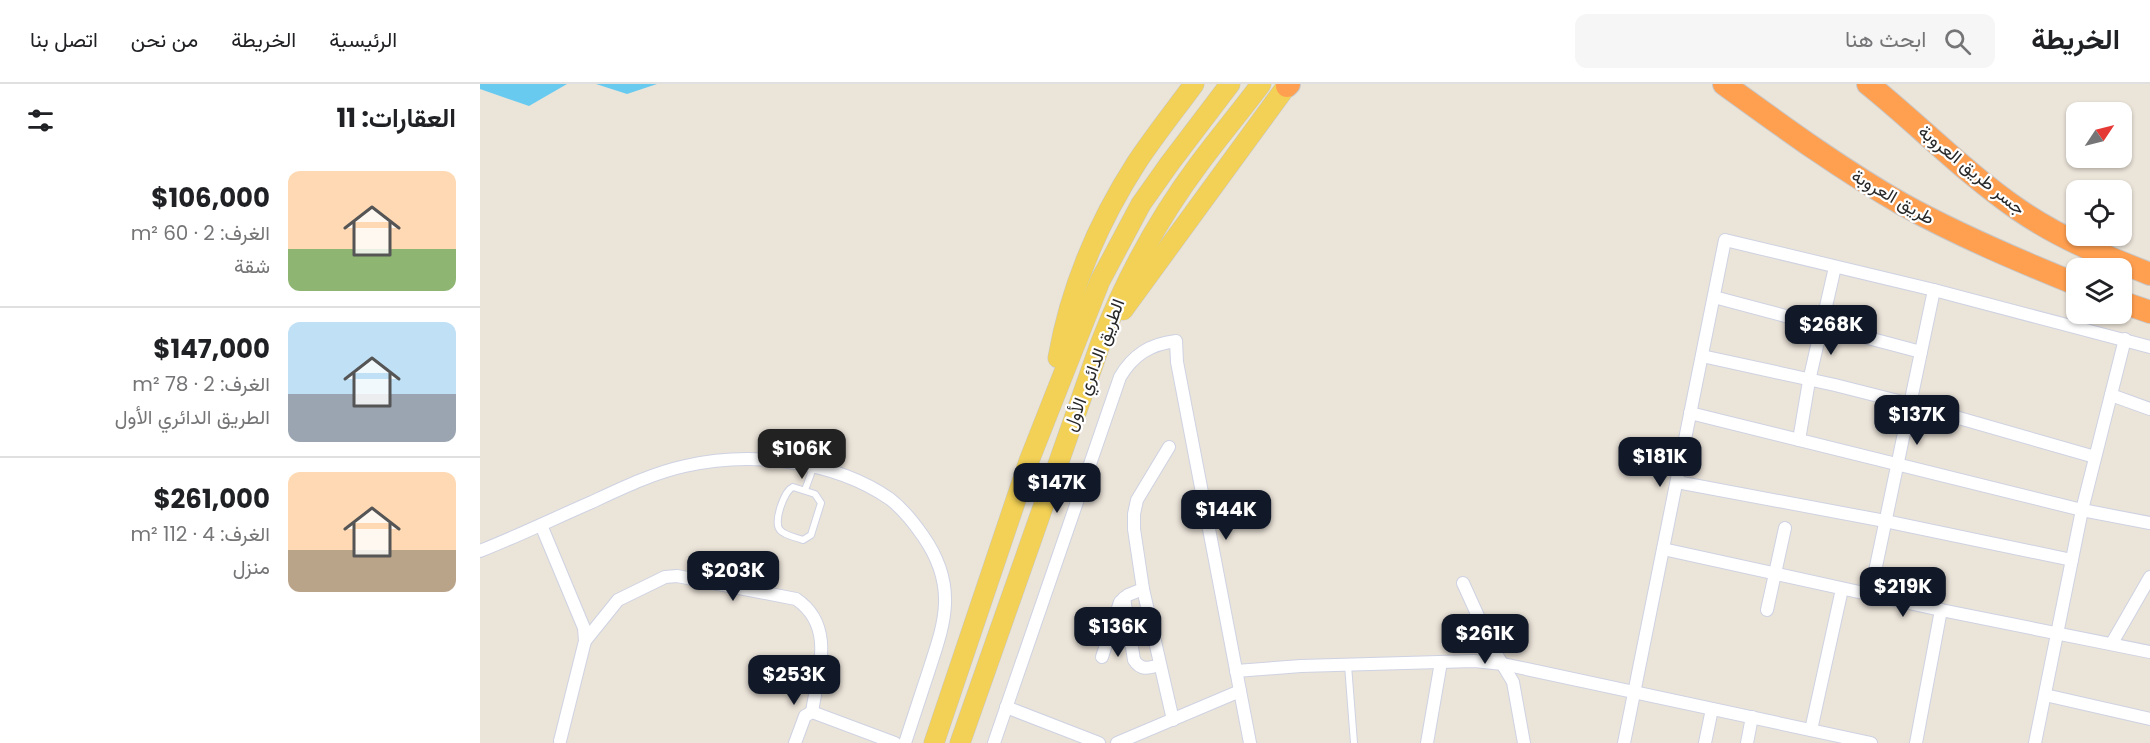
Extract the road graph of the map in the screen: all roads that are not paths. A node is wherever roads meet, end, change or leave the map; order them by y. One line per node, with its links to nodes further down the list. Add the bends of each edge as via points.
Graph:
1 (1194, 84): 22 (main road, via 1136,163 1105,218 1065,327)
2 (1230, 84): 22 (main road, الطريق الدائري الأول, via 1160,176 1128,226 1087,312)
3 (1724, 84): 9 (highway, طريق العروبة, via 1816,151 1902,204 1974,241)
4 (1868, 84): 8 (highway, جسر طريق العروبة, via 2019,210 2089,250)
5 (1288, 85): 16 (main road)
6 (1256, 92): 16 (main road, الطريق الدائري الأول, via 1200,162 1148,242)
7 (1835, 267): 10 (street); 11 (street, via 1725,240); 14 (street)
8 (2150, 274)
9 (2066, 280)
10 (1934, 290): 15 (street); 18 (street)
11 (1714, 297): 14 (street); 19 (street)
12 (2132, 306): 13 (highway)
13 (2150, 312)
14 (1822, 327): 18 (street); 20 (street)
15 (2125, 339): 17 (street); 21 (street)
16 (1101, 342): 76 (main road, الطريق الدائري الأول)
17 (2150, 347)
18 (1921, 352): 23 (street)
19 (1702, 356): 20 (street); 25 (street)
20 (1809, 381): 23 (street); 26 (street)
21 (2111, 395): 24 (street); 28 (street)
22 (1051, 402): 75 (main road, الطريق الدائري الأول)
23 (1910, 404): 28 (street); 29 (street)
24 (2150, 409)
25 (1690, 413): 26 (street); 31 (street)
26 (1799, 440): 29 (street)
27 (1169, 447): 44 (street, via 1137,500 1134,514)
28 (2095, 457): 33 (street)
29 (1897, 464): 33 (street); 34 (street)
30 (813, 468): 32 (lane); 36 (street, via 751,458 685,466 627,486); 74 (street, via 840,474 892,500 932,549 942,575 942,628)
31 (1677, 482): 34 (street); 38 (street)
32 (805, 490): 32 (lane, via 788,489 777,522 782,533 803,540 811,535 821,503 815,494)
33 (2082, 510): 35 (street); 40 (street)
34 (1885, 521): 40 (street); 46 (street)
35 (2150, 523)
36 (541, 525): 39 (street); 51 (street, via 577,606)
37 (1785, 528): 41 (street)
38 (1664, 549): 41 (street); 61 (street)
39 (480, 551)
40 (2072, 560): 50 (street)
41 (1775, 572): 45 (street); 48 (street)
42 (2150, 579): 52 (street)
43 (1463, 583): 56 (street)
44 (1143, 589): 47 (street); 57 (street)
45 (1842, 589): 46 (street); 69 (street)
46 (1870, 595): 49 (street)
47 (1124, 598): 54 (street); 57 (street, via 1134,660 1145,668)
48 (1767, 610)
49 (1941, 610): 50 (street); 88 (street)
50 (2058, 633): 52 (street); 62 (street)
51 (585, 641): 65 (street, via 618,600 665,577 796,599 806,606 818,625 823,643); 71 (street)
52 (2112, 643): 53 (street)
53 (2150, 652)
54 (1102, 657)
55 (1441, 662): 56 (street); 58 (street); 82 (street)
56 (1503, 664): 61 (street); 83 (street, via 1515,688)
57 (1160, 665): 68 (street)
58 (1348, 665): 59 (street); 81 (lane)
59 (1236, 671): 60 (street); 63 (street, via 1176,341 1161,343 1137,356 1119,377)
60 (1240, 691): 68 (street); 80 (street)
61 (1635, 692): 64 (street); 84 (street)
62 (2045, 695): 67 (street); 89 (street)
63 (1006, 707): 77 (street); 78 (street)
64 (1712, 709): 66 (street); 85 (street)
65 (812, 712): 72 (street, via 805,716); 73 (street)
66 (1752, 717): 69 (street); 86 (street)
67 (2150, 719)
68 (1173, 720): 79 (street)
69 (1811, 730): 70 (street)
70 (1834, 739): 87 (street)
71 (560, 741)
72 (795, 743)
73 (895, 743)
74 (905, 743)
75 (934, 743)
76 (960, 743)
77 (994, 743)
78 (1100, 743)
79 (1117, 743)
80 (1250, 743)
81 (1354, 743)
82 (1427, 743)
83 (1524, 743)
84 (1624, 743)
85 (1705, 743)
86 (1747, 743)
87 (1871, 743)
88 (1916, 743)
89 (2035, 743)

